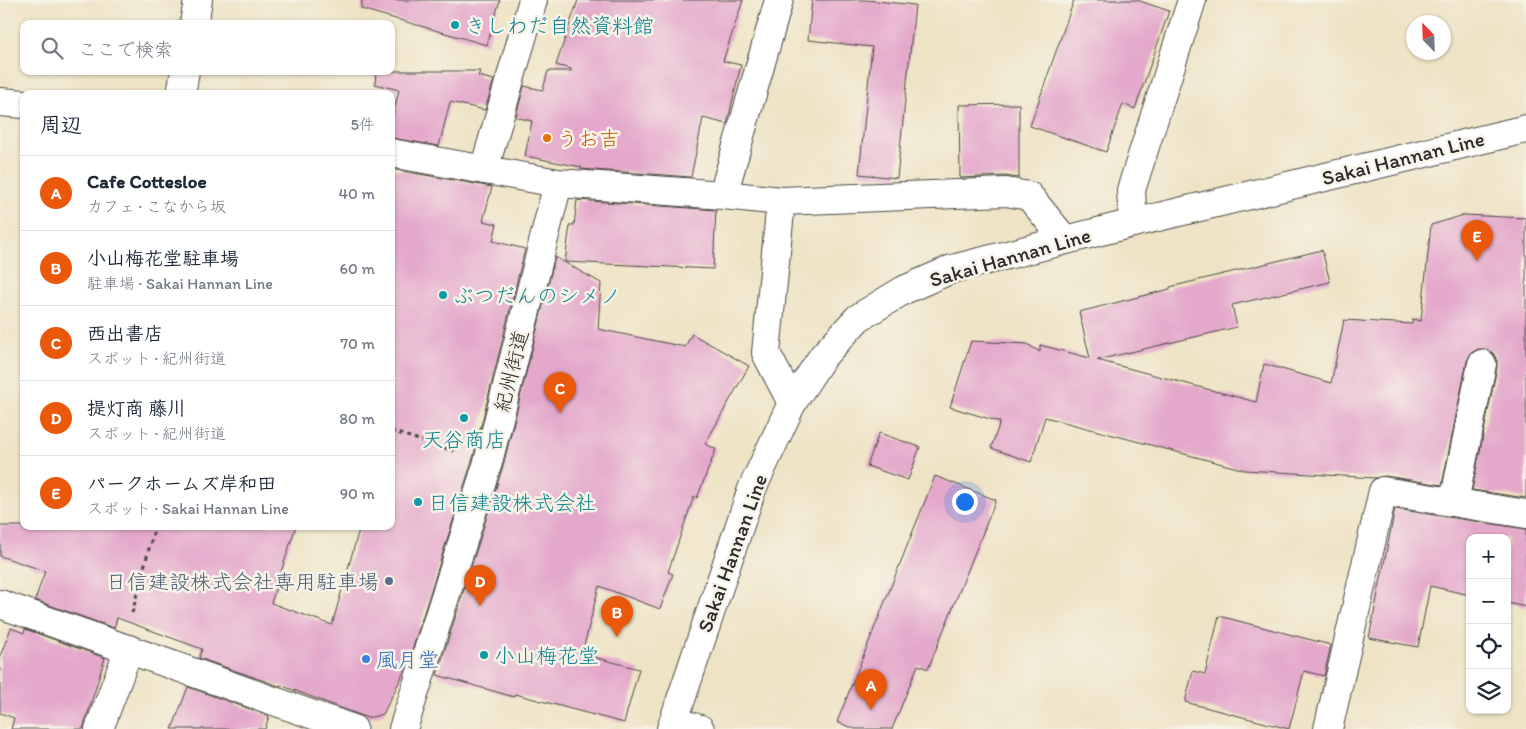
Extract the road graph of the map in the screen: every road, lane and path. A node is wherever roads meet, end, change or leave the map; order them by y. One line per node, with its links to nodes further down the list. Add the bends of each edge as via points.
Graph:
1 (198, 0): 5 (street)
2 (533, 0): 12 (street)
3 (779, 0): 14 (street)
4 (1192, 0): 16 (street, via 1131,190)
5 (195, 20)
6 (184, 75): 7 (street)
7 (182, 90)
8 (0, 102): 9 (street)
9 (20, 104)
10 (1526, 129): 16 (street, Sakai Hannan Line)
11 (395, 154): 12 (street)
12 (484, 170): 13 (street)
13 (558, 183): 14 (street); 21 (street, 紀州街道)
14 (723, 195): 15 (street)
15 (781, 201): 17 (street, via 1006,192 1029,196); 19 (street, via 766,353)
16 (1133, 223): 17 (street, Sakai Hannan Line)
17 (1065, 240): 19 (street, Sakai Hannan Line, via 952,269 896,294 858,318 823,356)
18 (1482, 364): 22 (street)
19 (792, 403): 27 (street, Sakai Hannan Line, via 752,489)
20 (395, 432): 21 (path)
21 (488, 462): 30 (street, 紀州街道)
22 (1454, 502): 23 (street); 32 (street, via 1383,491)
23 (1526, 514)
24 (154, 530): 26 (path)
25 (0, 604): 26 (street)
26 (126, 648): 28 (street); 29 (street)
27 (672, 725): 31 (street)
28 (99, 729)
29 (353, 729)
30 (402, 729)
31 (700, 729)
32 (1328, 729)

